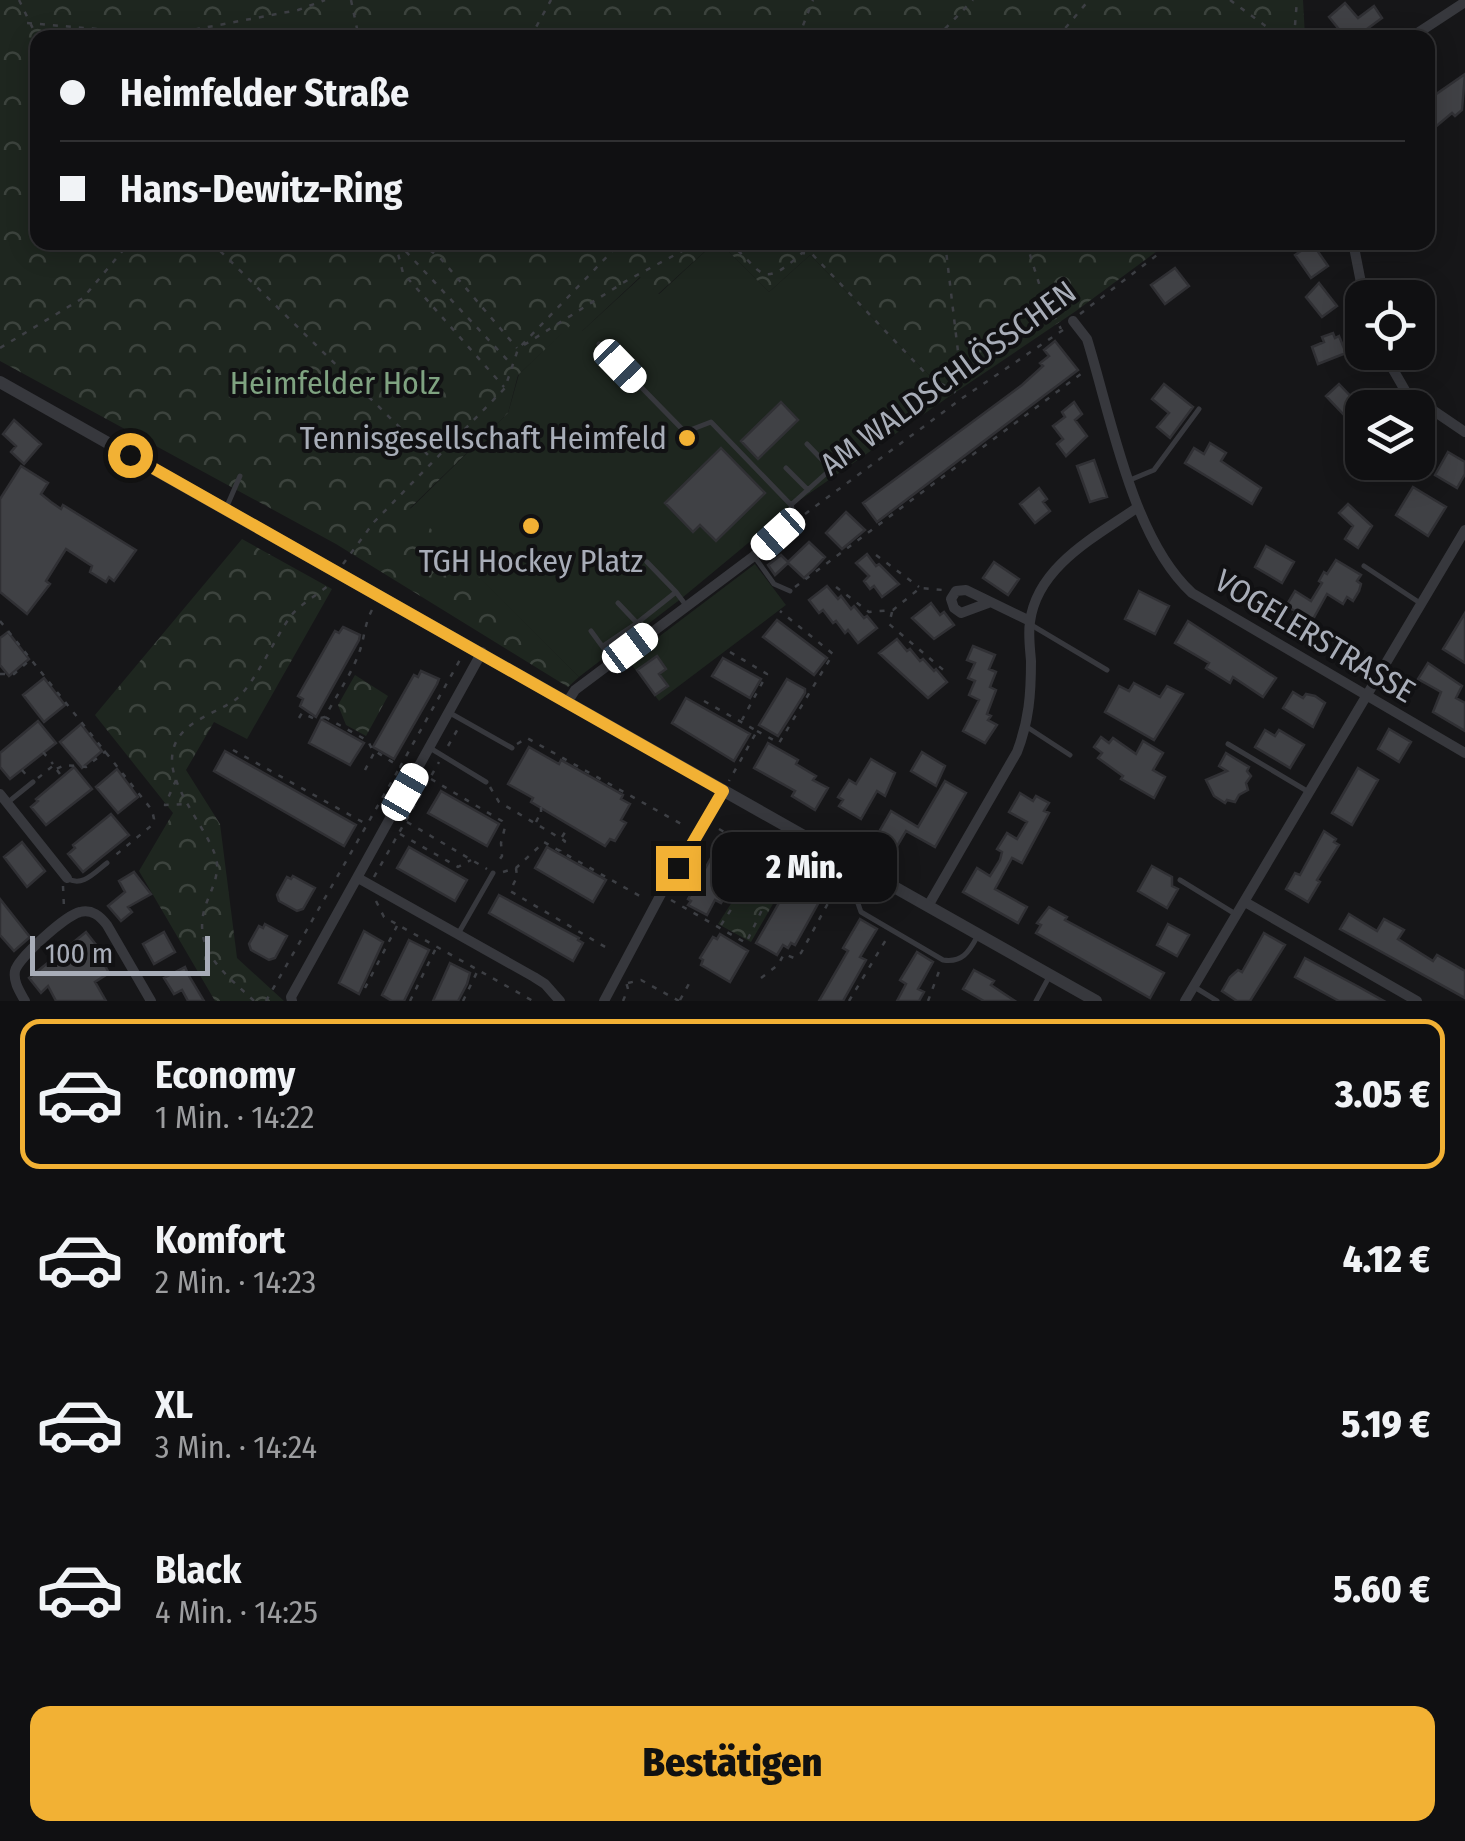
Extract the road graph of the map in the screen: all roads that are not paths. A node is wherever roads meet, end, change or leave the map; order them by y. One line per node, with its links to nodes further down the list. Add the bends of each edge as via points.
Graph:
1 (1465, 2): 2 (street)
2 (1422, 30)
3 (1355, 250): 4 (street)
4 (1360, 280)
5 (1073, 321): 14 (street, VOGELERSTRASSE, via 1086,339)
6 (599, 344): 18 (lane, via 685,432 711,422)
7 (1393, 370): 10 (street, via 1406,392)
8 (0, 382): 17 (street)
9 (1199, 409): 14 (lane, via 1154,470)
10 (1465, 432)
11 (807, 444): 15 (lane, via 831,469)
12 (786, 468): 15 (lane)
13 (240, 476): 17 (lane)
14 (1130, 480): 16 (street, VOGELERSTRASSE)
15 (808, 490): 18 (lane)
16 (1138, 507): 30 (street, via 1066,558 1040,589); 37 (street, VOGELERSTRASSE, via 1163,559 1192,593)
17 (225, 509): 34 (street)
18 (792, 510): 20 (street)
19 (1465, 530): 27 (street)
20 (754, 556): 23 (lane, via 774,584); 28 (street)
21 (647, 562): 24 (lane)
22 (1364, 566): 27 (lane)
23 (790, 591)
24 (676, 592): 28 (lane); 29 (lane)
25 (618, 603): 29 (lane)
26 (988, 604): 26 (street, via 966,590 951,599 957,612); 30 (street)
27 (1421, 604): 37 (street)
28 (687, 606): 32 (street)
29 (636, 623): 32 (lane); 33 (lane)
30 (1030, 623): 36 (lane); 40 (street)
31 (591, 631): 33 (lane)
32 (647, 636): 35 (street)
33 (603, 646): 35 (lane)
34 (482, 652): 38 (street); 39 (street)
35 (614, 661): 38 (street)
36 (1107, 670)
37 (1367, 696): 44 (street, VOGELERSTRASSE); 49 (street)
38 (568, 702): 48 (street)
39 (450, 713): 42 (street); 43 (lane)
40 (1027, 727): 45 (lane); 58 (street)
41 (1228, 744): 49 (lane)
42 (430, 748): 47 (lane); 55 (street)
43 (512, 748)
44 (1465, 753)
45 (1070, 754)
46 (34, 782): 50 (lane)
47 (486, 782)
48 (723, 791): 52 (street); 68 (street)
49 (1310, 792): 57 (street)
50 (4, 798): 54 (street)
51 (107, 862): 54 (lane, via 82,882)
52 (866, 871): 58 (street); 61 (lane, via 855,895 858,908 943,960 966,955)
53 (492, 872): 60 (lane)
54 (67, 878)
55 (358, 878): 60 (street); 66 (street)
56 (1180, 880): 59 (lane)
57 (1245, 902): 59 (street); 73 (street)
58 (928, 906): 61 (street)
59 (1237, 915): 63 (street)
60 (458, 934): 67 (street, via 546,984)
61 (978, 934): 62 (street)
62 (1050, 975): 69 (lane); 70 (street)
63 (1194, 986): 71 (street); 72 (lane)
64 (25, 1001): 65 (street, via 16,967 68,919 87,912 102,919)
65 (151, 1001)
66 (292, 1001)
67 (560, 1001)
68 (604, 1001)
69 (1036, 1001)
70 (1096, 1001)
71 (1185, 1001)
72 (1217, 1001)
73 (1418, 1001)

